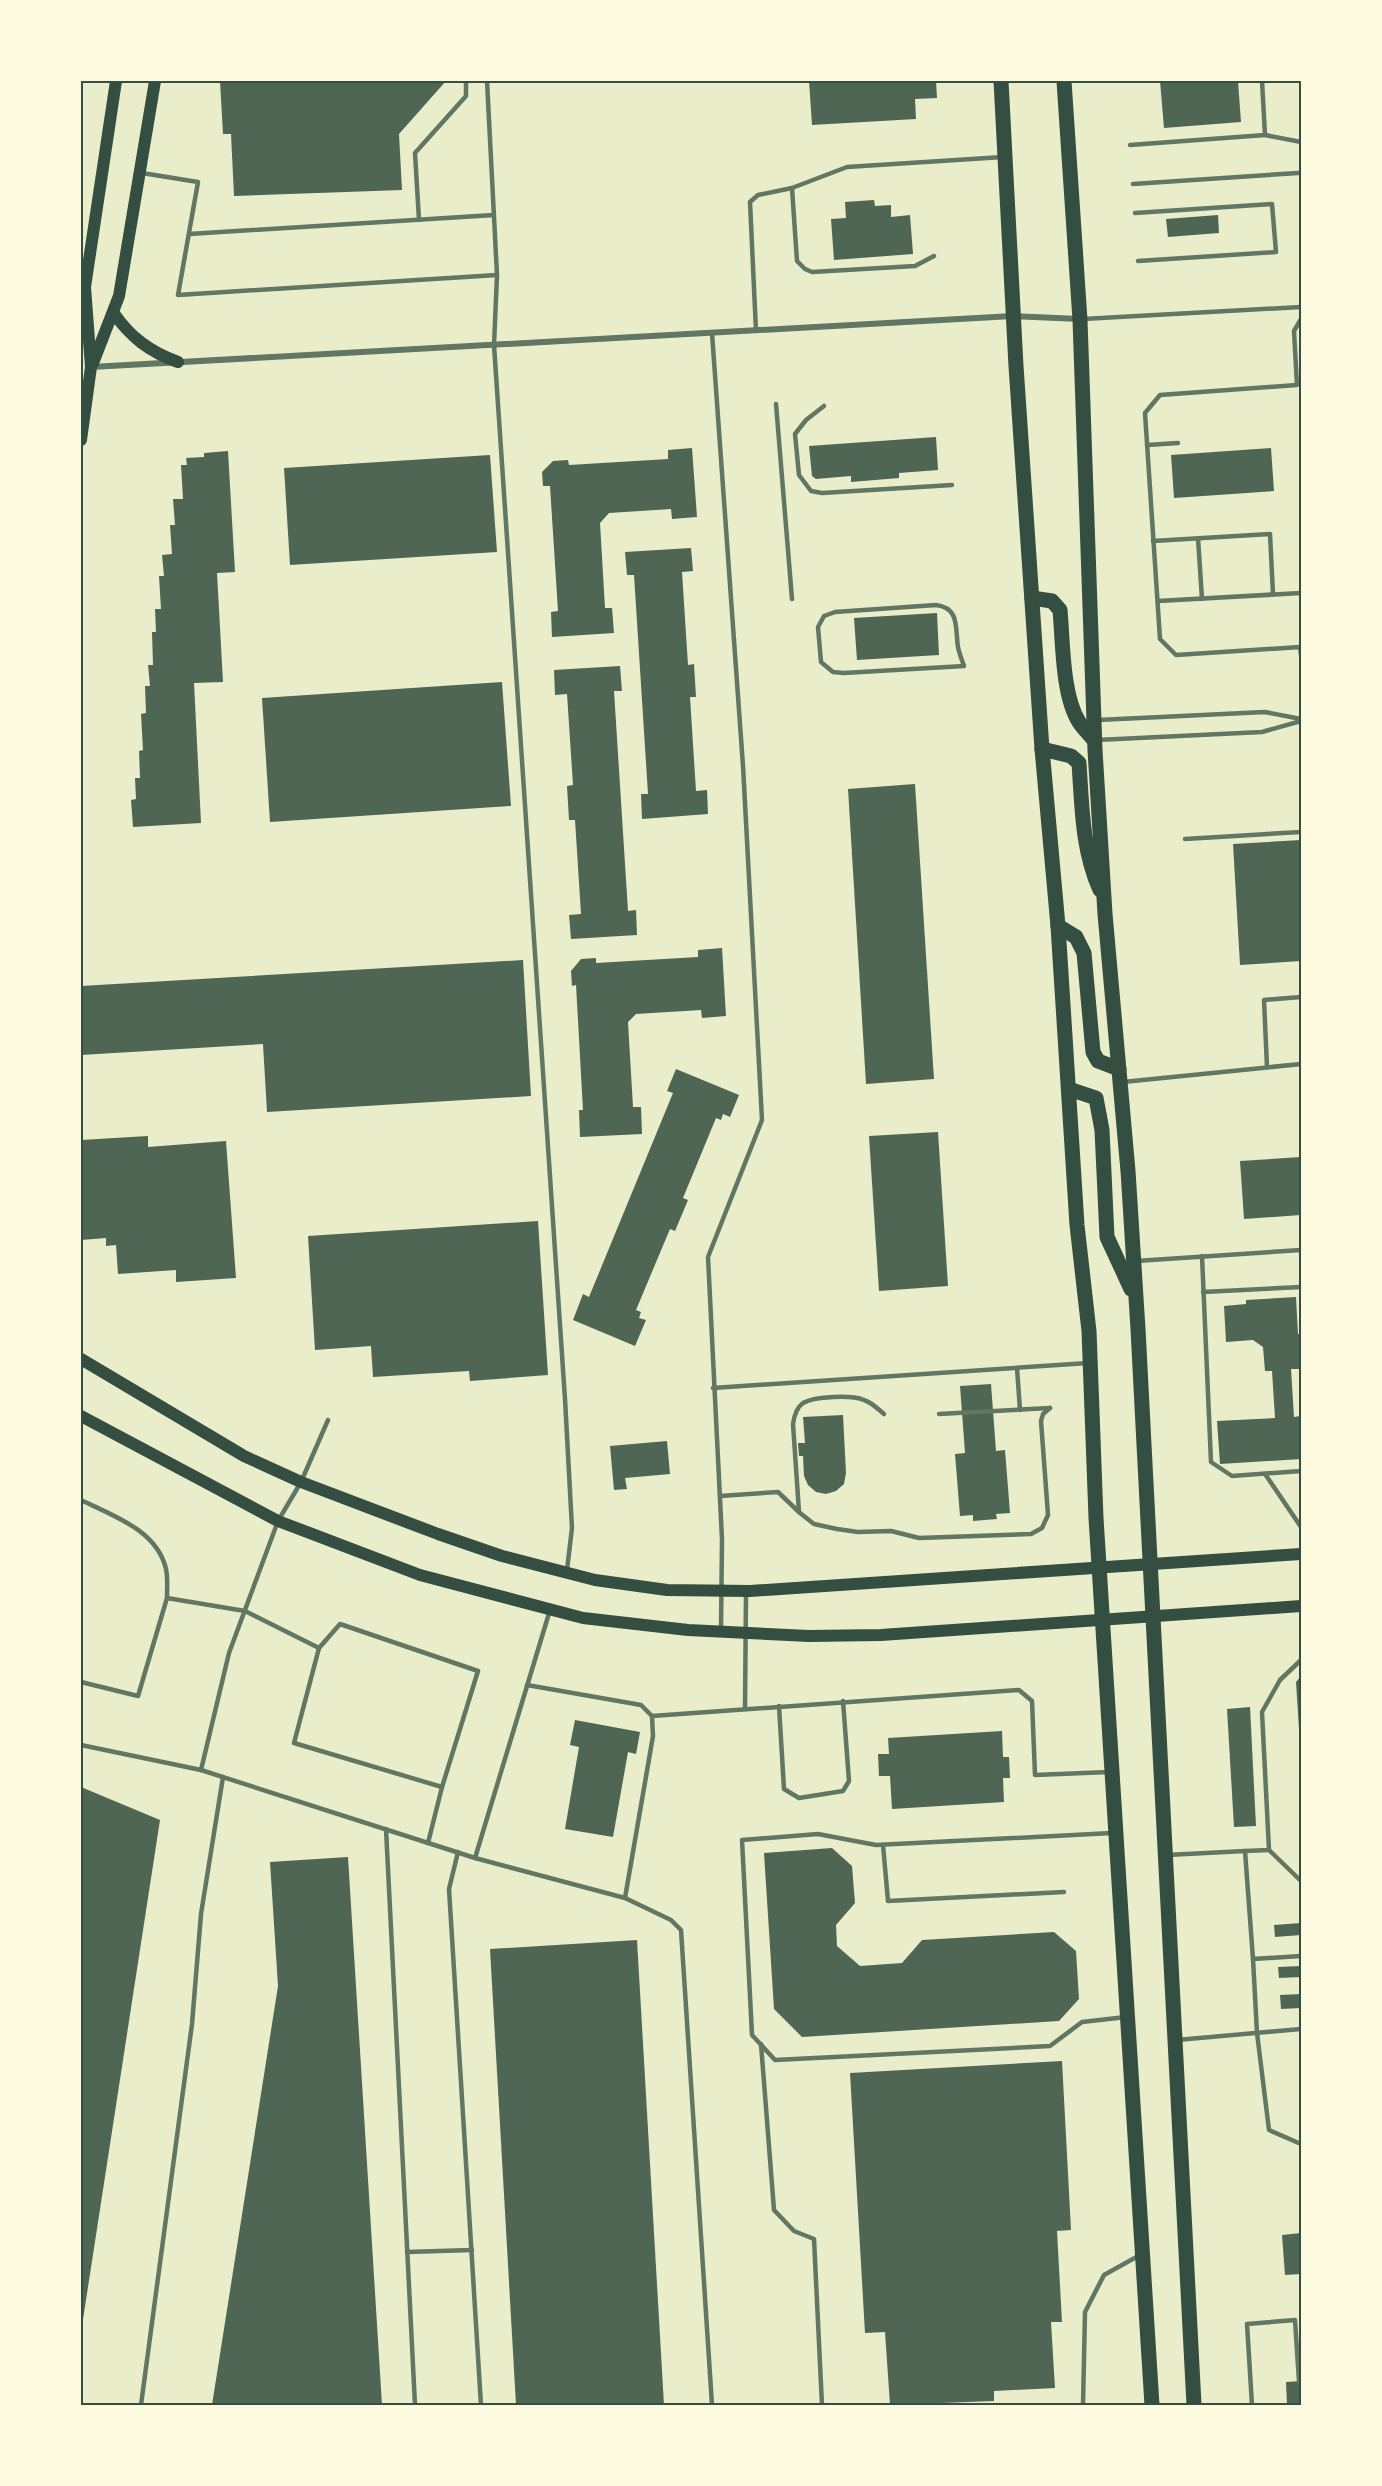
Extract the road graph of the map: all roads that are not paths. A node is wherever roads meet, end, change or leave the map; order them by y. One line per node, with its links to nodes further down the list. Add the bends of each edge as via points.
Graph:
1 (116, 81): 32 (main road, via 85,287)
2 (155, 81): 12 (main road)
3 (466, 81): 18 (lane, via 466,96 415,153)
4 (487, 81): 17 (lane)
5 (1001, 81): 11 (main road)
6 (1064, 81): 27 (main road)
7 (1262, 81): 8 (lane)
8 (1265, 135): 9 (lane); 10 (lane)
9 (1301, 142)
10 (1130, 145)
11 (1005, 156): 15 (lane, via 847,167); 25 (main road)
12 (139, 173): 19 (lane, via 198,182); 24 (main road)
13 (1298, 173): 14 (lane)
14 (1133, 184)
15 (792, 188): 20 (lane, via 797,261 805,269 812,272 915,266); 28 (lane, via 758,195 750,202)
16 (1135, 213): 21 (lane, via 1272,204 1276,252)
17 (494, 215): 18 (lane); 22 (lane)
18 (419, 220): 19 (lane)
19 (189, 234): 22 (lane, via 178,295)
20 (934, 256)
21 (1138, 261)
22 (497, 275): 30 (lane)
23 (1301, 307): 27 (lane)
24 (113, 312): 31 (main road, via 142,344); 32 (main road)
25 (1012, 316): 27 (street); 28 (street); 43 (main road)
26 (1301, 319): 37 (lane, via 1294,332 1297,385 1160,395 1145,413)
27 (1080, 320): 49 (main road)
28 (756, 330): 29 (street)
29 (712, 333): 30 (street); 71 (lane, via 743,766 762,1120 708,1257)
30 (494, 345): 31 (street); 88 (lane, via 565,1399 572,1528)
31 (178, 362): 32 (street)
32 (92, 367): 35 (main road)
33 (776, 404): 45 (lane)
34 (824, 406): 38 (lane, via 795,434 799,476 811,491)
35 (81, 440)
36 (1178, 443): 37 (lane)
37 (1147, 445): 40 (lane)
38 (952, 485)
39 (1198, 538): 40 (lane); 42 (lane, via 1270,534); 44 (lane)
40 (1153, 541): 46 (lane)
41 (1301, 592): 42 (lane)
42 (1274, 594): 44 (lane)
43 (1032, 598): 51 (main road, via 1052,601 1060,610 1073,704 1078,721); 52 (main road)
44 (1202, 598): 46 (lane)
45 (792, 599)
46 (1158, 601): 47 (lane, via 1160,639 1176,655 1300,647)
47 (1301, 655)
48 (964, 666): 48 (lane, via 953,614 945,606 835,612 824,616 818,627 821,662 833,672)
49 (1094, 720): 50 (lane, via 1265,712); 51 (main road)
50 (1301, 720): 51 (lane, via 1263,732)
51 (1094, 740): 55 (main road)
52 (1042, 749): 55 (main road, via 1071,756 1079,763 1091,870); 56 (main road)
53 (1301, 832): 54 (lane)
54 (1185, 839)
55 (1104, 898): 60 (main road)
56 (1058, 926): 60 (main road, via 1077,937 1084,953 1093,1052 1098,1061); 61 (main road)
57 (1301, 997): 59 (lane, via 1264,1000)
58 (1301, 1064): 59 (lane)
59 (1267, 1067): 60 (lane)
60 (1119, 1076): 64 (main road)
61 (1069, 1089): 67 (main road, via 1096,1098 1102,1130 1107,1237); 69 (main road)
62 (1301, 1250): 63 (lane)
63 (1202, 1256): 64 (lane); 66 (lane)
64 (1133, 1261): 67 (main road)
65 (1301, 1287): 66 (lane)
66 (1203, 1292): 78 (lane, via 1211,1462 1232,1476)
67 (1136, 1300): 86 (main road)
68 (81, 1359): 79 (main road, via 244,1456)
69 (1090, 1363): 70 (lane); 87 (main road)
70 (1017, 1368): 71 (lane); 72 (lane)
71 (713, 1388): 80 (lane)
72 (1020, 1410): 74 (lane); 82 (lane, via 1050,1408 1042,1414 1041,1421 1048,1515 1042,1528 1031,1534 919,1538 891,1531 858,1533 814,1524)
73 (884, 1414): 82 (lane, via 866,1400 844,1397 802,1404 793,1424)
74 (939, 1414)
75 (81, 1416): 83 (main road)
76 (328, 1420): 79 (lane)
77 (1301, 1471): 78 (lane)
78 (1265, 1474): 84 (lane)
79 (301, 1482): 83 (lane); 88 (main road, via 502,1556)
80 (720, 1496): 82 (lane, via 778,1492); 89 (lane)
81 (81, 1500): 91 (lane, via 138,1530 155,1544 167,1571)
82 (800, 1513)
83 (278, 1521): 93 (main road, via 420,1575); 94 (lane)
84 (1301, 1527)
85 (1301, 1554): 86 (main road)
86 (1150, 1563): 87 (main road); 95 (main road)
87 (1099, 1568): 90 (main road); 96 (main road)
88 (567, 1573): 89 (main road, via 667,1590)
89 (722, 1590): 90 (main road); 97 (lane)
90 (746, 1590): 98 (lane)
91 (166, 1598): 94 (lane); 101 (lane, via 138,1696)
92 (1301, 1606): 95 (main road)
93 (550, 1609): 97 (main road, via 583,1618); 102 (lane)
94 (245, 1611): 99 (lane); 108 (lane, via 229,1653)
95 (1153, 1616): 96 (main road); 119 (main road)
96 (1102, 1618): 98 (main road, via 881,1635); 109 (main road)
97 (721, 1631): 98 (main road)
98 (745, 1633): 105 (lane)
99 (319, 1648): 111 (lane, via 294,1743); 111 (lane, via 340,1624 478,1671)
100 (1301, 1660): 116 (lane, via 1280,1680 1262,1712)
101 (81, 1682)
102 (527, 1685): 106 (lane, via 641,1705); 120 (lane)
103 (843, 1701): 104 (lane); 104 (lane, via 849,1781 843,1791 799,1798 784,1789); 109 (lane, via 1019,1690 1032,1701 1035,1775)
104 (778, 1706): 105 (lane)
105 (745, 1708): 106 (lane)
106 (652, 1716): 123 (lane, via 653,1736)
107 (81, 1745): 108 (lane)
108 (201, 1770): 110 (lane)
109 (1111, 1772): 113 (main road)
110 (223, 1777): 112 (lane); 136 (lane, via 201,1914 192,2024)
111 (442, 1787): 114 (lane)
112 (386, 1829): 114 (lane); 133 (lane)
113 (1115, 1833): 115 (lane); 126 (main road)
114 (428, 1843): 118 (lane)
115 (883, 1845): 122 (lane, via 888,1901); 130 (lane, via 818,1834 742,1840 752,2035)
116 (1269, 1850): 117 (lane); 121 (lane)
117 (1245, 1851): 119 (lane); 125 (lane)
118 (458, 1852): 120 (lane); 132 (lane, via 449,1889)
119 (1165, 1856): 129 (main road)
120 (475, 1858): 123 (lane)
121 (1301, 1881)
122 (1064, 1892)
123 (625, 1898): 139 (lane, via 670,1920 681,1930)
124 (1301, 1956): 125 (lane)
125 (1253, 1959): 128 (lane)
126 (1126, 2017): 130 (lane, via 1082,2022 1050,2046 775,2060); 134 (main road)
127 (1301, 2029): 128 (lane)
128 (1257, 2033): 129 (lane); 131 (lane, via 1269,2130)
129 (1174, 2040): 143 (main road)
130 (761, 2044): 140 (lane, via 774,2210 794,2231 814,2239)
131 (1301, 2144)
132 (472, 2250): 133 (lane); 138 (lane)
133 (407, 2252): 137 (lane)
134 (1142, 2254): 141 (lane, via 1104,2275 1085,2312); 142 (main road)
135 (1299, 2381): 144 (lane, via 1295,2320 1246,2324)
136 (141, 2405)
137 (415, 2405)
138 (482, 2405)
139 (712, 2405)
140 (822, 2405)
141 (1083, 2405)
142 (1152, 2405)
143 (1194, 2405)
144 (1252, 2405)

